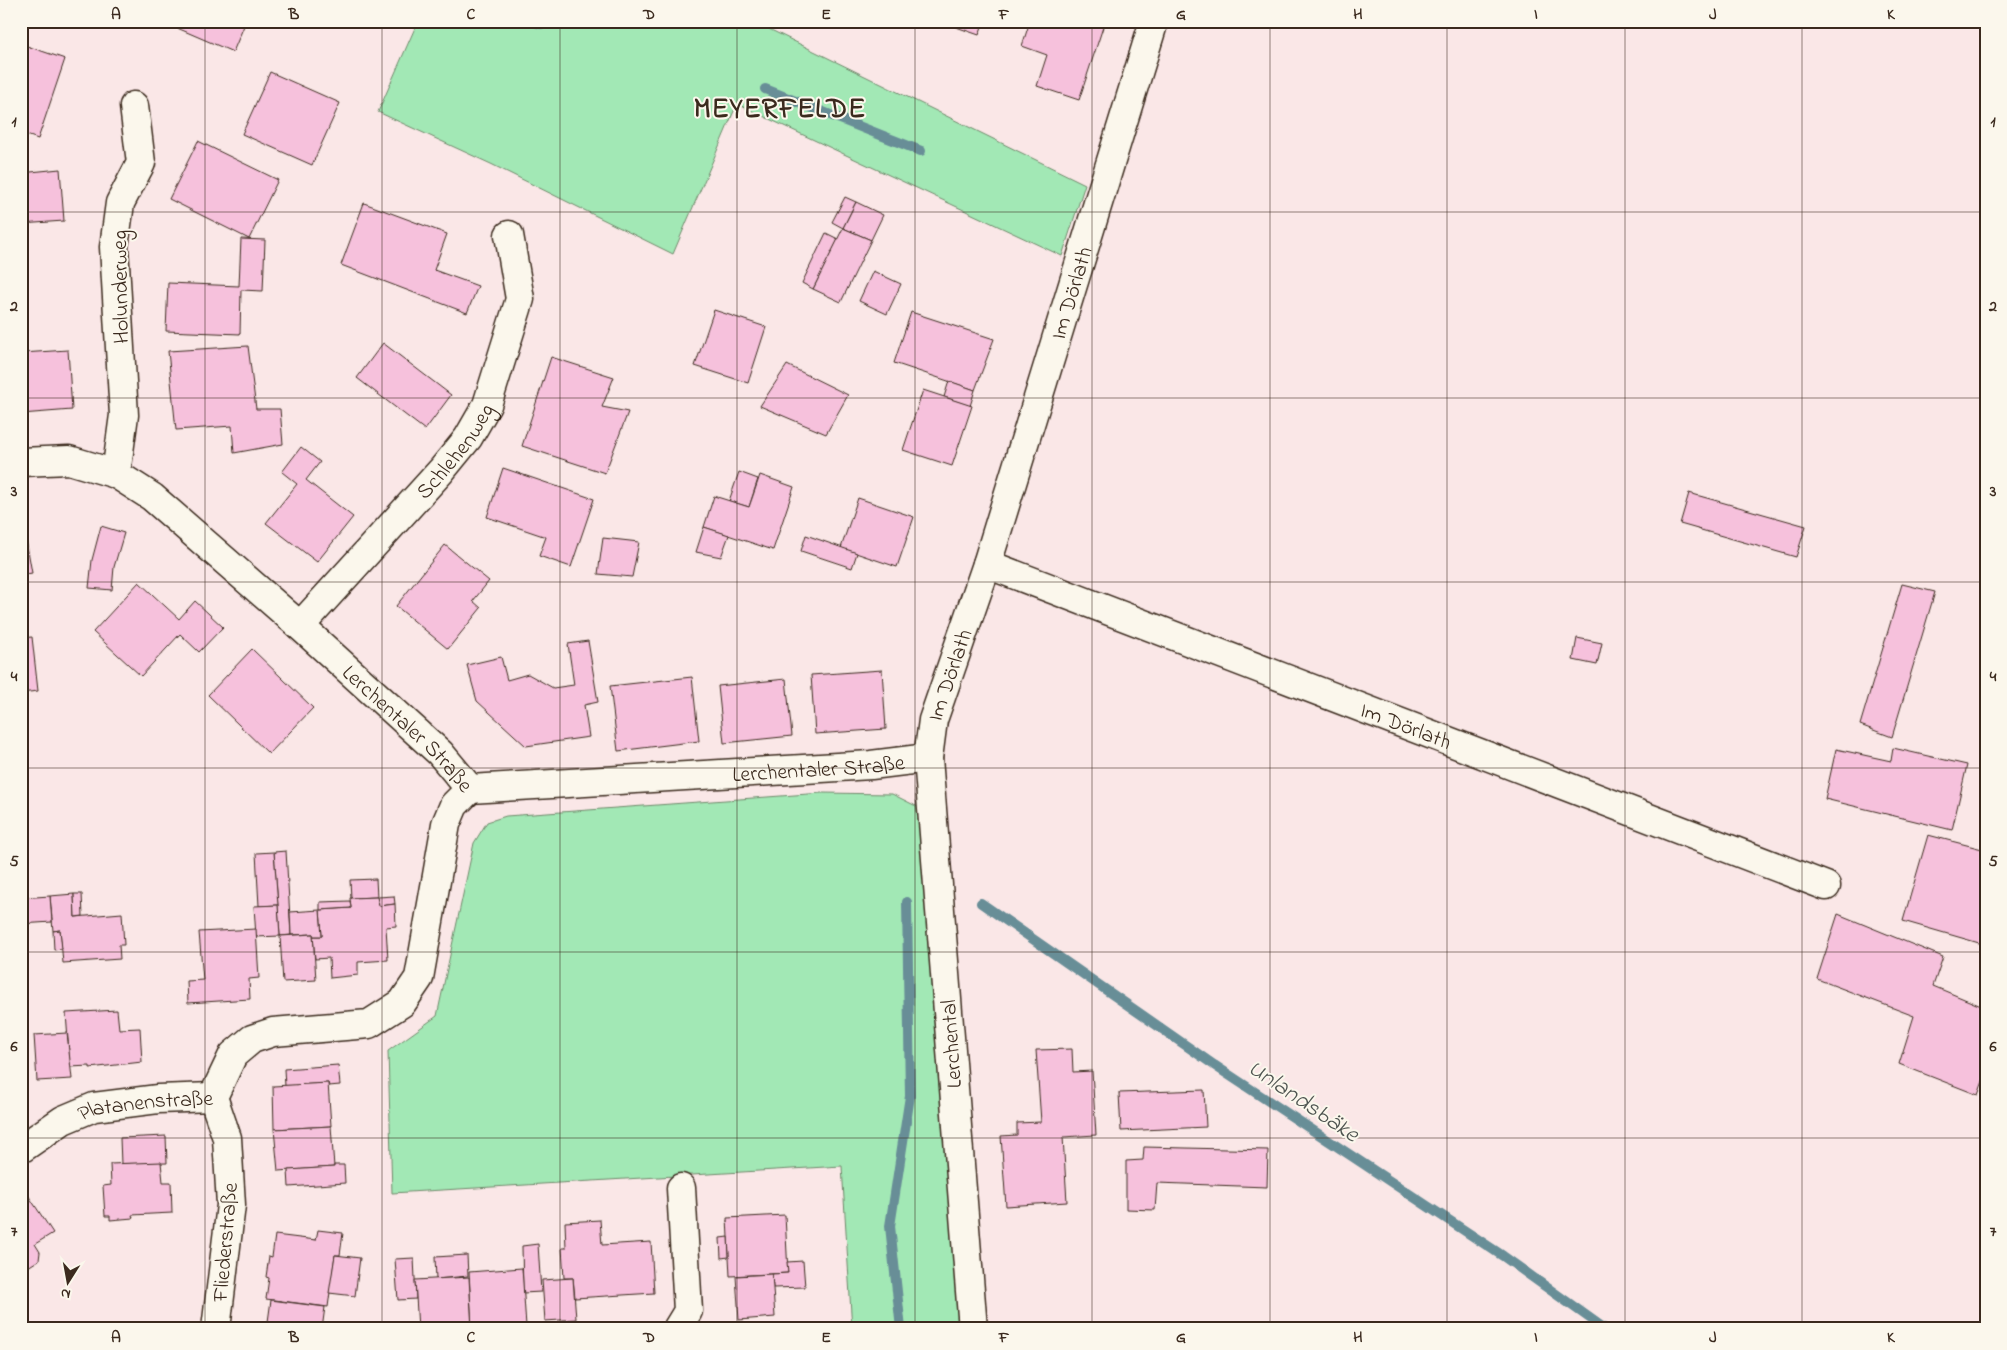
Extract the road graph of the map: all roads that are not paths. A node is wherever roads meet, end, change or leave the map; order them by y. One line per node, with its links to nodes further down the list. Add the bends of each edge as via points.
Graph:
1 (1154, 21): 6 (street, Im Dörlath)
2 (134, 106): 5 (street, Holunderweg, via 140,163 120,204 114,247 124,415)
3 (509, 235): 7 (street, Schlehenweg, via 520,299 487,405 452,458)
4 (21, 462): 5 (street, Lerchentaler Straße, via 69,460)
5 (116, 474): 7 (street, Lerchentaler Straße, via 152,497)
6 (986, 564): 8 (street, Im Dörlath, via 933,720); 10 (street, Im Dörlath)
7 (300, 626): 9 (street, Lerchentaler Straße, via 440,753)
8 (928, 758): 9 (street, Lerchentaler Straße, via 871,765); 16 (street, Lerchental)
9 (470, 789): 11 (street, Platanenstraße, via 454,805 446,824 419,978 402,1003 369,1024 273,1032 252,1039 233,1055)
10 (1826, 886)
11 (213, 1097): 12 (street, Platanenstraße, via 158,1099 94,1107 63,1120); 14 (street, Fliederstraße, via 227,1138 231,1205)
12 (21, 1149)
13 (681, 1188): 15 (street, via 688,1311)
14 (216, 1329)
15 (677, 1329)
16 (972, 1329)

